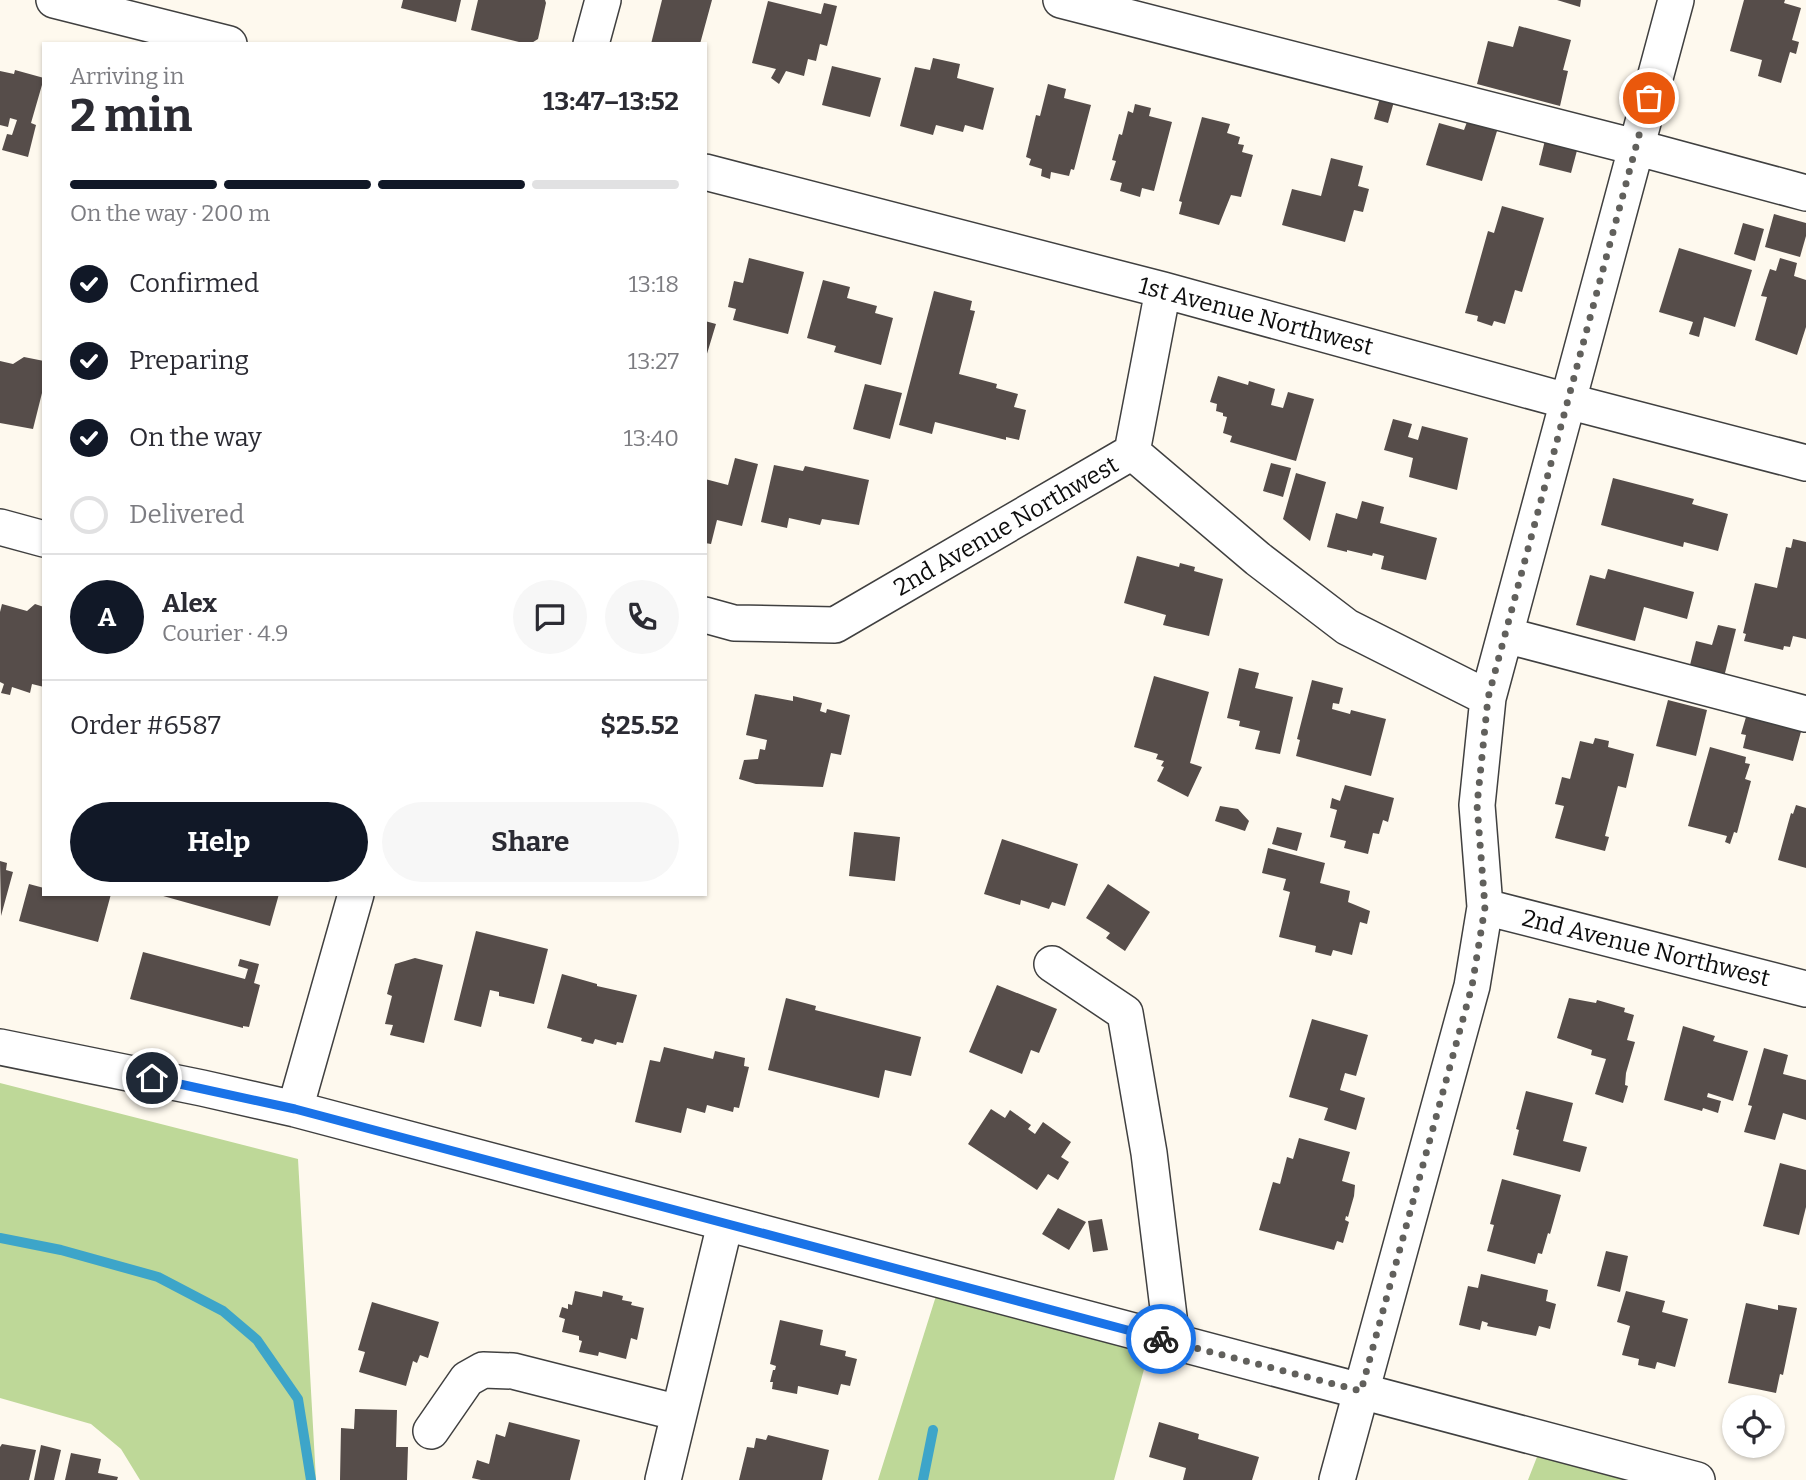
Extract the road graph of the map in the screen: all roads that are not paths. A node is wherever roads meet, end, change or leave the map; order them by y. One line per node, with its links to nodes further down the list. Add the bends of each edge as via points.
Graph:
1 (54, 0): 5 (street)
2 (603, 0): 6 (street)
3 (1061, 0): 7 (street)
4 (1676, 0): 7 (street)
5 (221, 42)
6 (592, 42)
7 (1635, 147): 9 (street); 11 (street)
8 (707, 173): 10 (street, 1st Avenue Northwest)
9 (1806, 193)
10 (1163, 290): 11 (street, 1st Avenue Northwest); 12 (street)
11 (1567, 401): 13 (street, 1st Avenue Northwest); 17 (street)
12 (1132, 453): 16 (street, 2nd Avenue Northwest, via 835,625 734,623); 18 (street, 2nd Avenue Northwest, via 1347,627)
13 (1806, 463)
14 (0, 527): 15 (street)
15 (42, 538)
16 (707, 616)
17 (1505, 635): 18 (street); 19 (street)
18 (1488, 698): 21 (street, via 1477,805)
19 (1806, 714)
20 (355, 896): 25 (street)
21 (1485, 907): 23 (street, 2nd Avenue Northwest); 28 (street, via 1472,986)
22 (1052, 964): 27 (street, via 1125,1013 1149,1153)
23 (1806, 989)
24 (0, 1047): 25 (street)
25 (295, 1109): 26 (street)
26 (724, 1224): 27 (street); 29 (street)
27 (1172, 1341): 28 (street)
28 (1361, 1391): 32 (street); 33 (street)
29 (679, 1413): 30 (street, via 513,1371 482,1370 467,1379); 31 (street)
30 (430, 1431)
31 (663, 1480)
32 (1337, 1480)
33 (1698, 1480)

